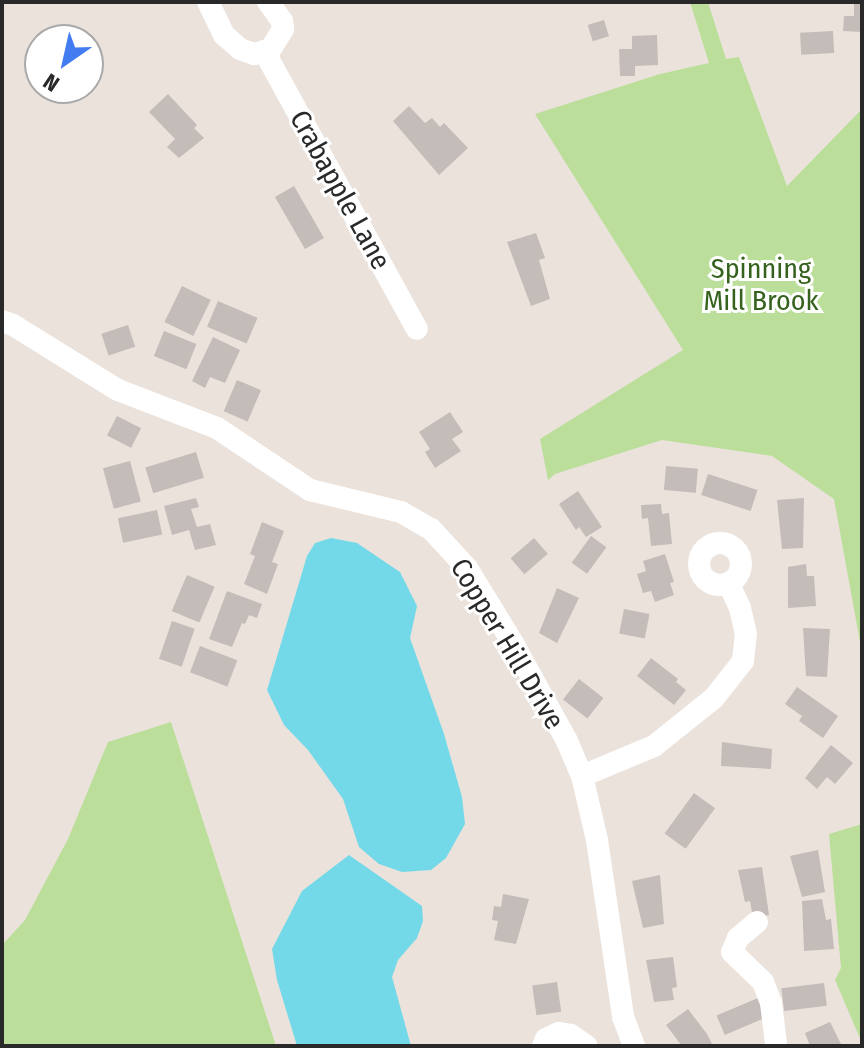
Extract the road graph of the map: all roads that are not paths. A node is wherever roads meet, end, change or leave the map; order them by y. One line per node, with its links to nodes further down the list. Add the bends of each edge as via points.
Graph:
1 (208, 2): 3 (street, via 224,35 240,49)
2 (268, 2): 3 (street, via 283,29)
3 (264, 51): 5 (street, Crabapple Lane)
4 (2, 321): 7 (street, Copper Hill Drive, via 118,390 217,428 310,490 401,512 431,529 475,581)
5 (417, 329)
6 (729, 584): 7 (street, via 746,634 743,661 714,698 654,746)
7 (582, 776): 12 (street, Copper Hill Drive, via 597,840 623,1017)
8 (757, 922): 9 (street, via 738,938 732,952 763,982)
9 (776, 1045)
10 (543, 1046): 11 (street, via 559,1033)
11 (587, 1046)
12 (634, 1046)

